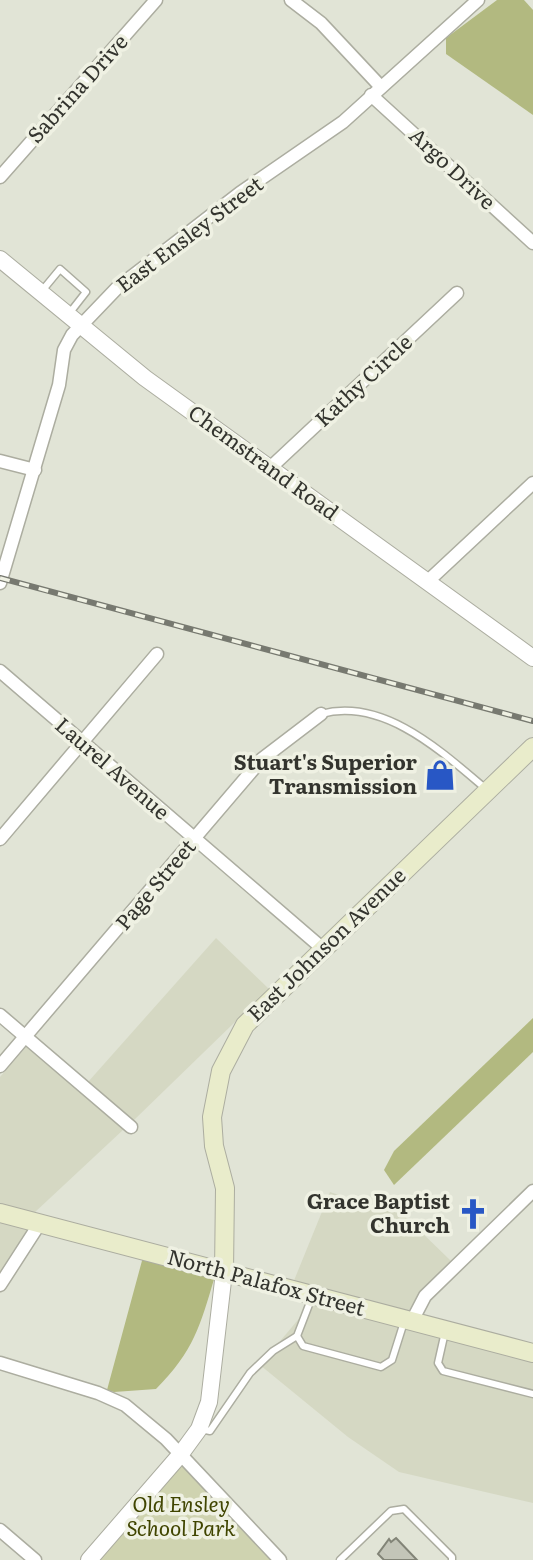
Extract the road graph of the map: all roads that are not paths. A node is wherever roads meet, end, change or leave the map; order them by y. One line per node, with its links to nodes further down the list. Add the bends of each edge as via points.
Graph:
1 (156, 0): 5 (street, Sabrina Drive)
2 (291, 0): 4 (street, Argo Drive, via 321,23)
3 (478, 0): 4 (street, East Ensley Street)
4 (376, 91): 6 (street, Argo Drive); 11 (street, East Ensley Street, via 315,143 240,193 117,288)
5 (0, 177)
6 (533, 243)
7 (0, 259): 8 (street, Chemstrand Road)
8 (40, 293): 10 (street, Chemstrand Road); 10 (lane, via 60,269 78,284 86,292)
9 (457, 293): 13 (street, Kathy Circle)
10 (66, 316): 11 (street, Chemstrand Road)
11 (80, 328): 13 (street, Chemstrand Road); 14 (street, East Ensley Street, via 64,350)
12 (0, 461): 14 (street)
13 (270, 468): 16 (street, Chemstrand Road)
14 (35, 470): 17 (street, East Ensley Street)
15 (533, 483): 16 (street)
16 (427, 582): 19 (street, Chemstrand Road)
17 (0, 583)
18 (157, 654): 22 (street)
19 (533, 658)
20 (0, 671): 22 (street, Laurel Avenue)
21 (321, 714): 24 (lane, via 356,709 402,724); 26 (street, Page Street, via 262,759)
22 (81, 743): 25 (street); 26 (street, Laurel Avenue)
23 (533, 747): 24 (main road, East Johnson Avenue)
24 (487, 790): 27 (main road, East Johnson Avenue)
25 (0, 839)
26 (195, 840): 27 (street, Laurel Avenue); 29 (street, Page Street)
27 (321, 948): 35 (main road, East Johnson Avenue, via 245,1025 218,1082 212,1117 225,1188)
28 (0, 1015): 29 (street)
29 (25, 1037): 30 (street, Page Street); 31 (street)
30 (0, 1066)
31 (131, 1127)
32 (533, 1191): 38 (street, via 425,1296)
33 (0, 1213): 34 (main road, North Palafox Street)
34 (40, 1223): 35 (main road, North Palafox Street); 36 (street)
35 (224, 1272): 37 (main road, North Palafox Street); 44 (street, via 209,1402)
36 (0, 1285)
37 (312, 1295): 38 (main road, North Palafox Street); 40 (lane)
38 (408, 1320): 39 (main road, North Palafox Street); 40 (lane, via 392,1360 381,1367 303,1346)
39 (446, 1330): 41 (main road, North Palafox Street); 43 (lane, via 438,1363 443,1371)
40 (297, 1336): 44 (lane, via 250,1373 209,1431)
41 (533, 1353)
42 (0, 1363): 45 (street, via 111,1398)
43 (533, 1394)
44 (199, 1429): 45 (street)
45 (180, 1455): 48 (street); 49 (street)
46 (0, 1530): 47 (street)
47 (35, 1560)
48 (89, 1560)
49 (280, 1560)
50 (340, 1560): 51 (lane, via 391,1511 404,1509)
51 (452, 1560)

